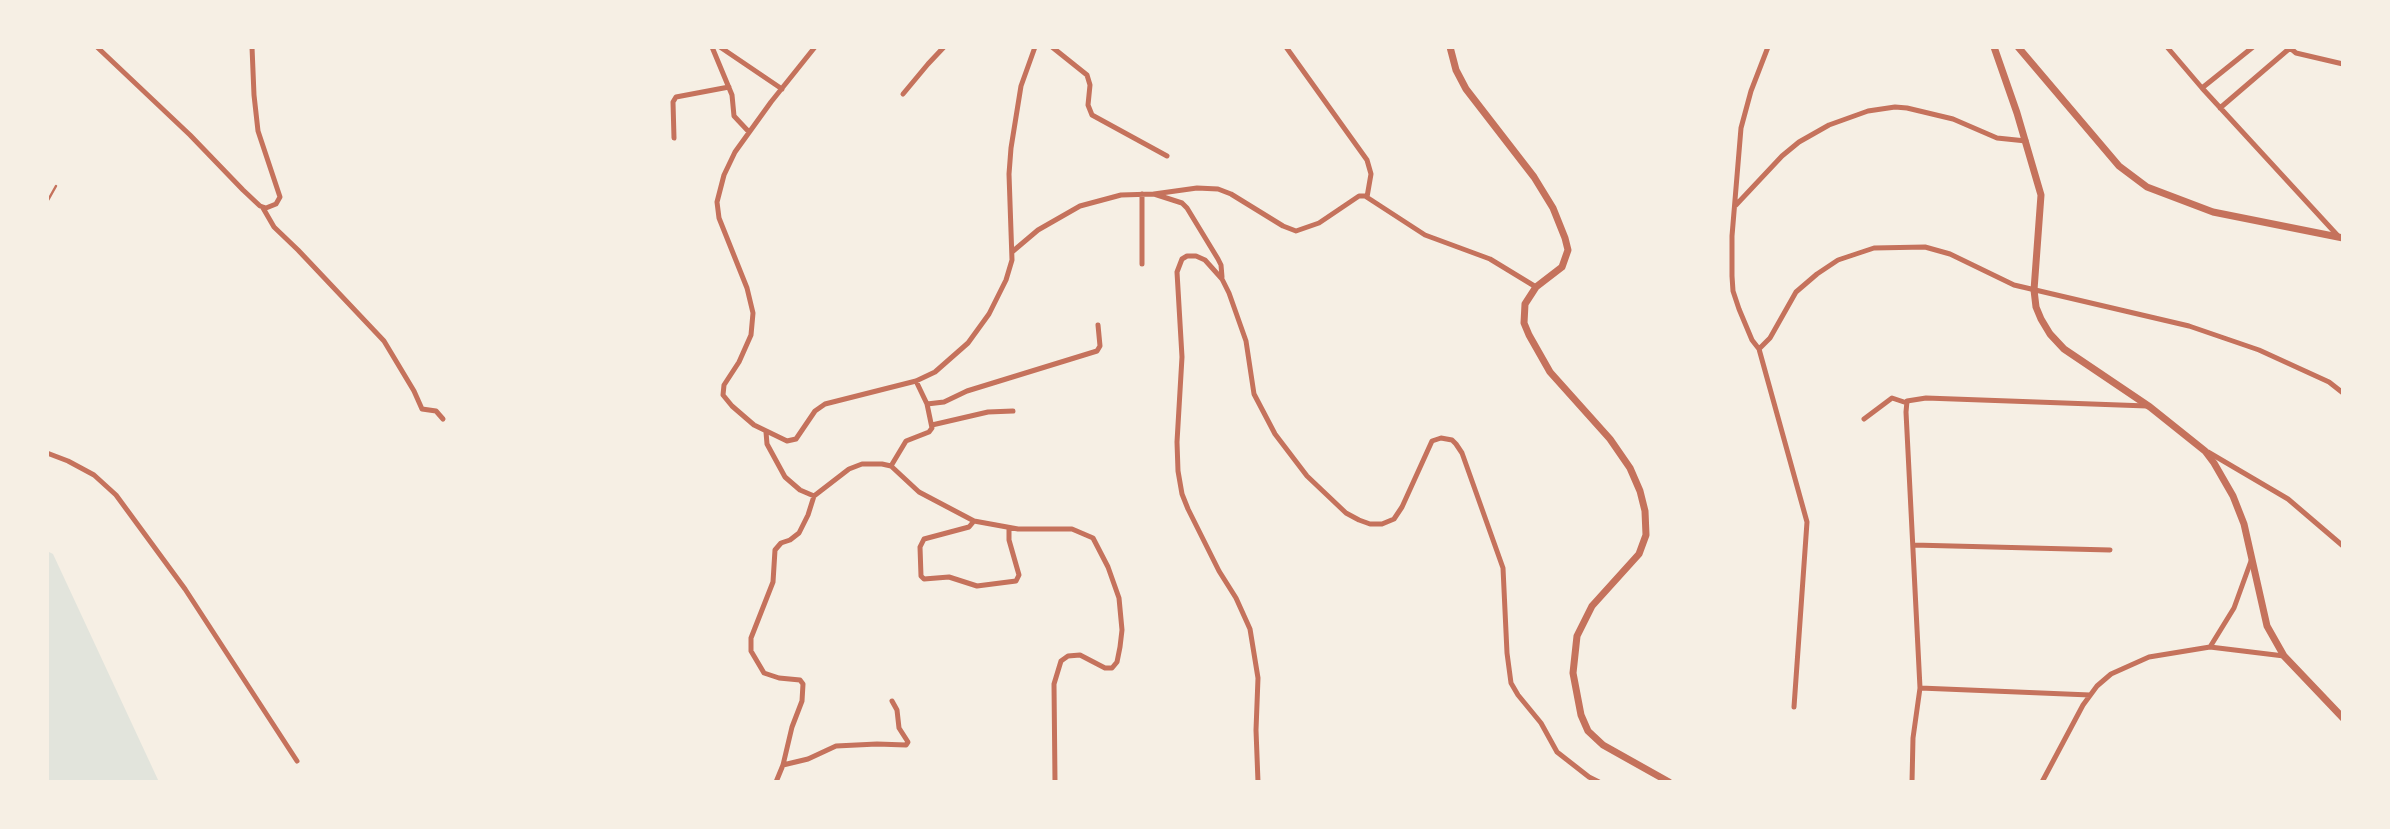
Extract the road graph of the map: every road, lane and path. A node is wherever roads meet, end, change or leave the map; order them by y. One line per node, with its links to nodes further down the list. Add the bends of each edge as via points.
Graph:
1 (97, 47): 33 (street)
2 (252, 47): 33 (street, via 258,131 279,197 276,204)
3 (712, 47): 18 (street)
4 (720, 47): 20 (street)
5 (815, 47): 20 (street)
6 (944, 47): 21 (street)
7 (1035, 47): 35 (street, via 1019,93 1011,148)
8 (1052, 47): 26 (street, via 1087,75 1092,115)
9 (1286, 47): 30 (street, via 1367,160 1371,174)
10 (1450, 47): 38 (street, via 1466,89 1534,177 1565,238 1568,250 1562,267)
11 (1768, 47): 32 (street, via 1744,115)
12 (1994, 47): 25 (street)
13 (2018, 47): 34 (street, via 2113,160 2147,187 2213,212)
14 (2167, 47): 19 (street)
15 (2253, 47): 19 (street)
16 (2290, 48): 17 (street); 22 (street)
17 (2343, 64)
18 (729, 87): 23 (street, via 734,116); 24 (street, via 676,97)
19 (2202, 88): 22 (street)
20 (782, 89): 23 (street)
21 (903, 94)
22 (2220, 107): 34 (street)
23 (749, 132): 51 (street, via 729,163 717,202 753,313 751,335 723,395)
24 (674, 138)
25 (2026, 141): 32 (street, via 1997,138 1952,119 1907,108 1868,111 1799,142); 39 (street, via 2041,195)
26 (1167, 156)
27 (56, 187): 31 (lane)
28 (1142, 194): 29 (street); 35 (street, via 1080,206 1038,230); 36 (street)
29 (1154, 194): 30 (street, via 1218,189 1296,231 1324,220 1359,196); 37 (street, via 1182,203 1218,259)
30 (1367, 197): 38 (street, via 1425,235 1490,258)
31 (47, 202)
32 (1736, 205): 41 (street, via 1733,291)
33 (263, 208): 48 (street, via 274,227 384,341 422,409 436,411)
34 (2341, 238)
35 (1012, 252): 42 (street, via 996,301 968,343 941,369)
36 (1142, 264)
37 (1222, 279): 73 (street, via 1196,256 1182,259 1177,271 1182,357 1177,457 1188,509 1250,629 1258,678); 74 (street, via 1243,330 1257,402 1307,477 1346,513 1370,524 1394,519 1432,441 1441,438 1456,444 1503,568 1511,683 1557,752)
38 (1536, 288): 75 (street, via 1524,310 1529,335 1550,372 1630,468 1646,520 1639,554 1592,606 1577,636 1573,673 1581,715 1602,745)
39 (2034, 290): 41 (street, via 1934,249 1874,248 1838,260 1806,283 1790,299 1770,338); 43 (street, via 2196,328 2266,353); 46 (street, via 2041,319 2058,343)
40 (1098, 325): 45 (street, via 1097,351)
41 (1759, 349): 67 (street, via 1807,522)
42 (916, 381): 45 (street); 51 (street, via 824,404 792,441)
43 (2343, 393)
44 (1907, 403): 46 (street, via 1926,398); 49 (street, via 1892,398); 58 (street)
45 (927, 404): 50 (street)
46 (2150, 407): 52 (street)
47 (1013, 411): 50 (street)
48 (443, 419)
49 (1864, 419)
50 (932, 425): 54 (street, via 929,432 906,441)
51 (766, 432): 55 (street, via 767,444 785,477)
52 (2205, 451): 59 (street, via 2288,499); 61 (street, via 2233,496)
53 (47, 453): 69 (street, via 94,475 116,495 185,589)
54 (891, 466): 55 (street, via 856,466); 56 (street, via 919,492)
55 (814, 496): 70 (street, via 799,533 775,550 773,582 751,638 751,652 764,673 803,684)
56 (974, 521): 57 (street); 57 (street, via 969,527 924,540 921,576 949,577 977,586 1016,581 1019,575)
57 (1009, 528): 72 (street, via 1072,529 1088,534 1103,555 1119,598 1122,630 1115,666 1105,668 1075,655 1064,658 1058,667 1054,684)
58 (1913, 545): 60 (street); 64 (street)
59 (2343, 546)
60 (2110, 550)
61 (2252, 558): 62 (street, via 2234,608); 63 (street, via 2267,626)
62 (2210, 647): 63 (street); 65 (street, via 2135,661 2111,674)
63 (2284, 656): 68 (street)
64 (1920, 688): 65 (street); 76 (street)
65 (2090, 695): 77 (street)
66 (892, 701): 70 (street, via 906,745 832,747 808,760)
67 (1794, 707)
68 (2343, 718)
69 (297, 761)
70 (783, 765): 71 (street)
71 (776, 782)
72 (1055, 782)
73 (1258, 782)
74 (1599, 782)
75 (1669, 782)
76 (1912, 782)
77 (2042, 782)

